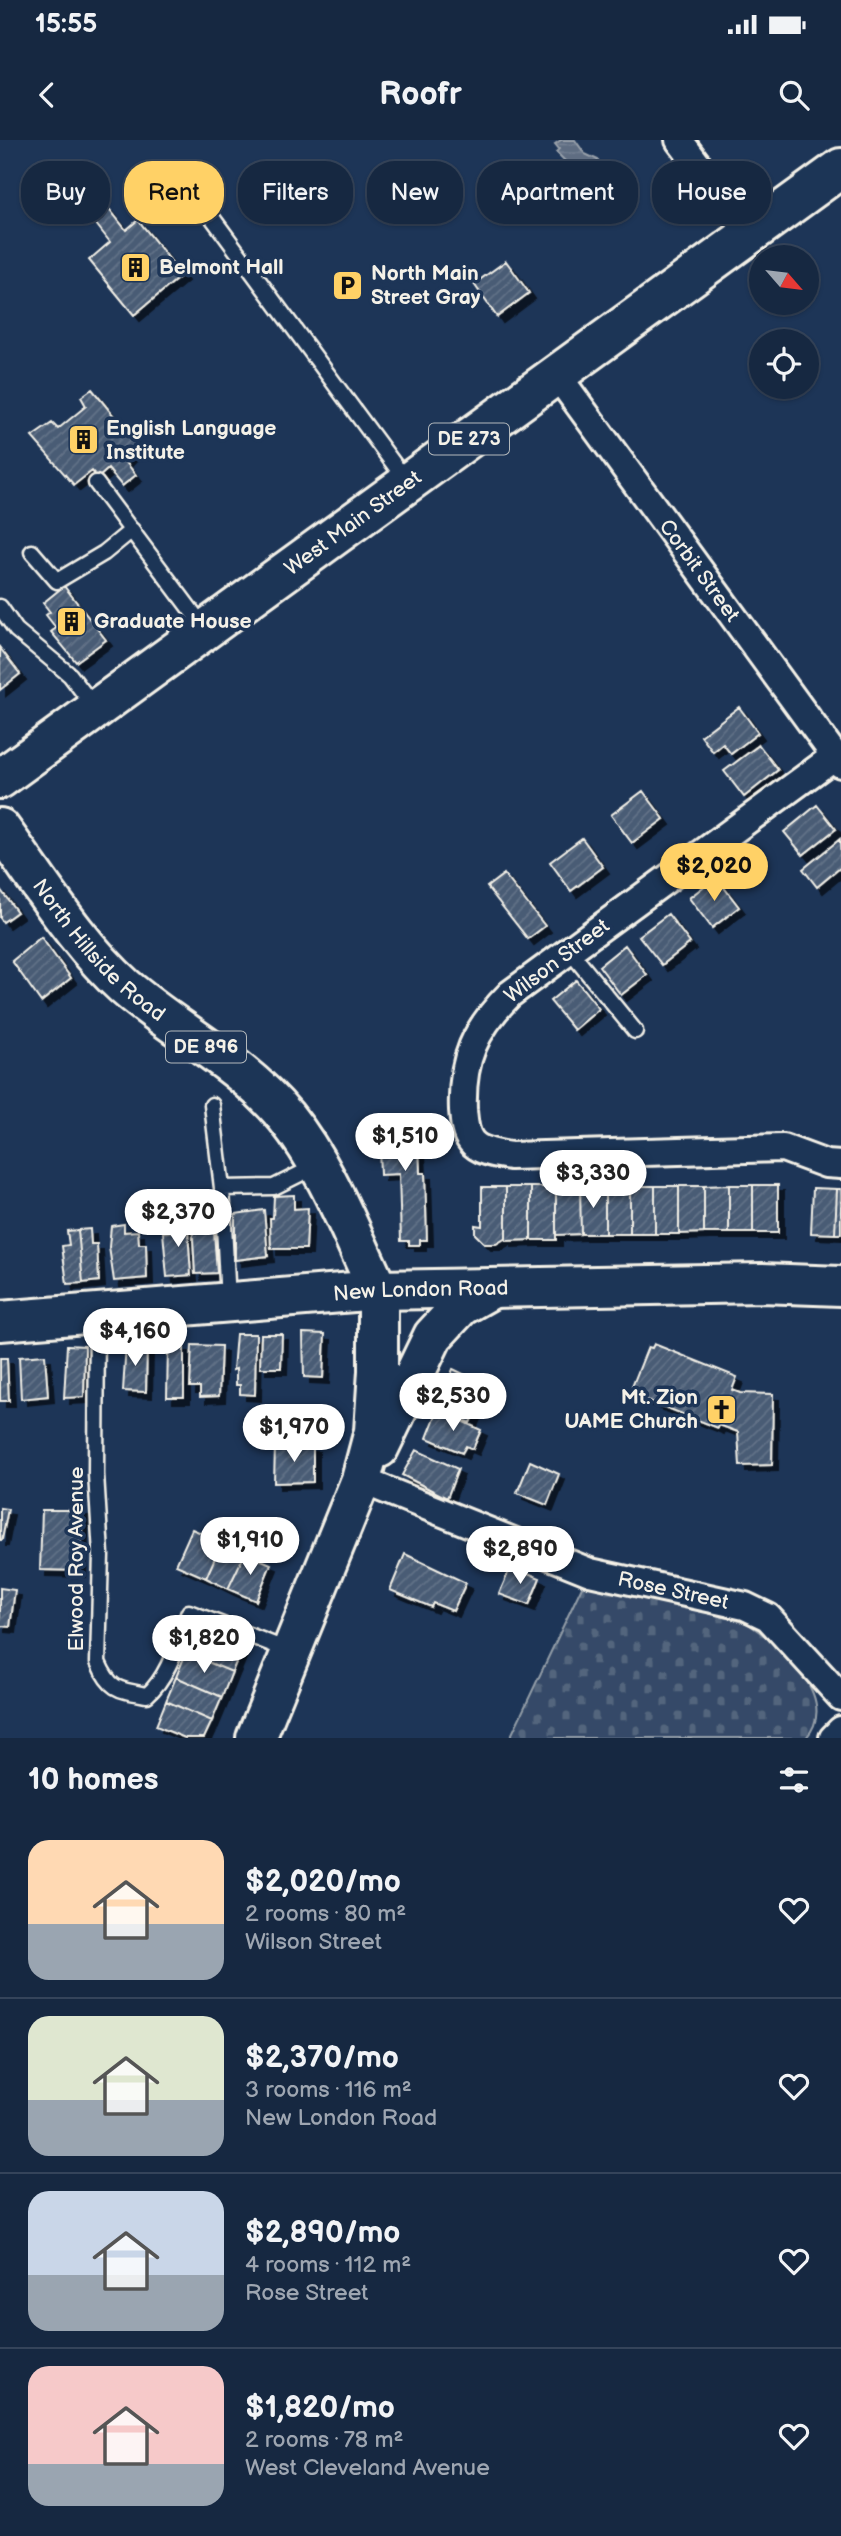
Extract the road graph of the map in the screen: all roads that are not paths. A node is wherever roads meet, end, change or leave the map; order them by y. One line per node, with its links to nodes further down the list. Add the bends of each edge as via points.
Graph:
1 (679, 140): 4 (street)
2 (841, 168): 4 (main road, West Main Street / DE 273)
3 (217, 224): 7 (lane)
4 (750, 234): 5 (main road, West Main Street / DE 273)
5 (556, 375): 7 (main road, West Main Street / DE 273); 13 (street, Corbit Street)
6 (96, 483): 8 (lane)
7 (408, 483): 11 (main road, West Main Street / DE 273)
8 (132, 530): 9 (lane, via 57,581); 11 (lane)
9 (32, 552)
10 (0, 607): 12 (lane, via 16,631 69,675)
11 (206, 630): 12 (main road, West Main Street / DE 273)
12 (96, 709): 14 (main road, West Main Street / DE 273)
13 (838, 760): 16 (street, Wilson Street)
14 (0, 779)
15 (0, 828): 19 (main road, North Hillside Road / DE 896, via 110,972 252,1083 284,1115)
16 (569, 950): 17 (lane); 20 (street, Wilson Street, via 487,1016 473,1042 464,1072 463,1100 464,1126 472,1143 510,1156 783,1148)
17 (635, 1031)
18 (212, 1105): 21 (lane)
19 (319, 1164): 21 (lane, via 274,1187); 24 (main road, North Hillside Road / DE 896)
20 (841, 1165)
21 (222, 1188): 25 (lane)
22 (841, 1286): 23 (main road, New London Road, via 762,1283)
23 (491, 1289): 24 (main road, New London Road); 28 (main road, via 461,1306 433,1336)
24 (377, 1290): 25 (main road, New London Road); 28 (main road, via 380,1328 374,1431)
25 (228, 1303): 26 (main road, New London Road)
26 (97, 1313): 27 (main road, New London Road); 29 (lane, Elwood Roy Avenue, via 98,1662 104,1677 114,1688 147,1695 165,1671 189,1612)
27 (0, 1321)
28 (361, 1480): 29 (main road); 30 (street, Rose Street, via 590,1572 745,1606 768,1617)
29 (291, 1652): 32 (main road)
30 (841, 1697)
31 (841, 1730): 33 (street)
32 (256, 1738)
33 (833, 1738)

